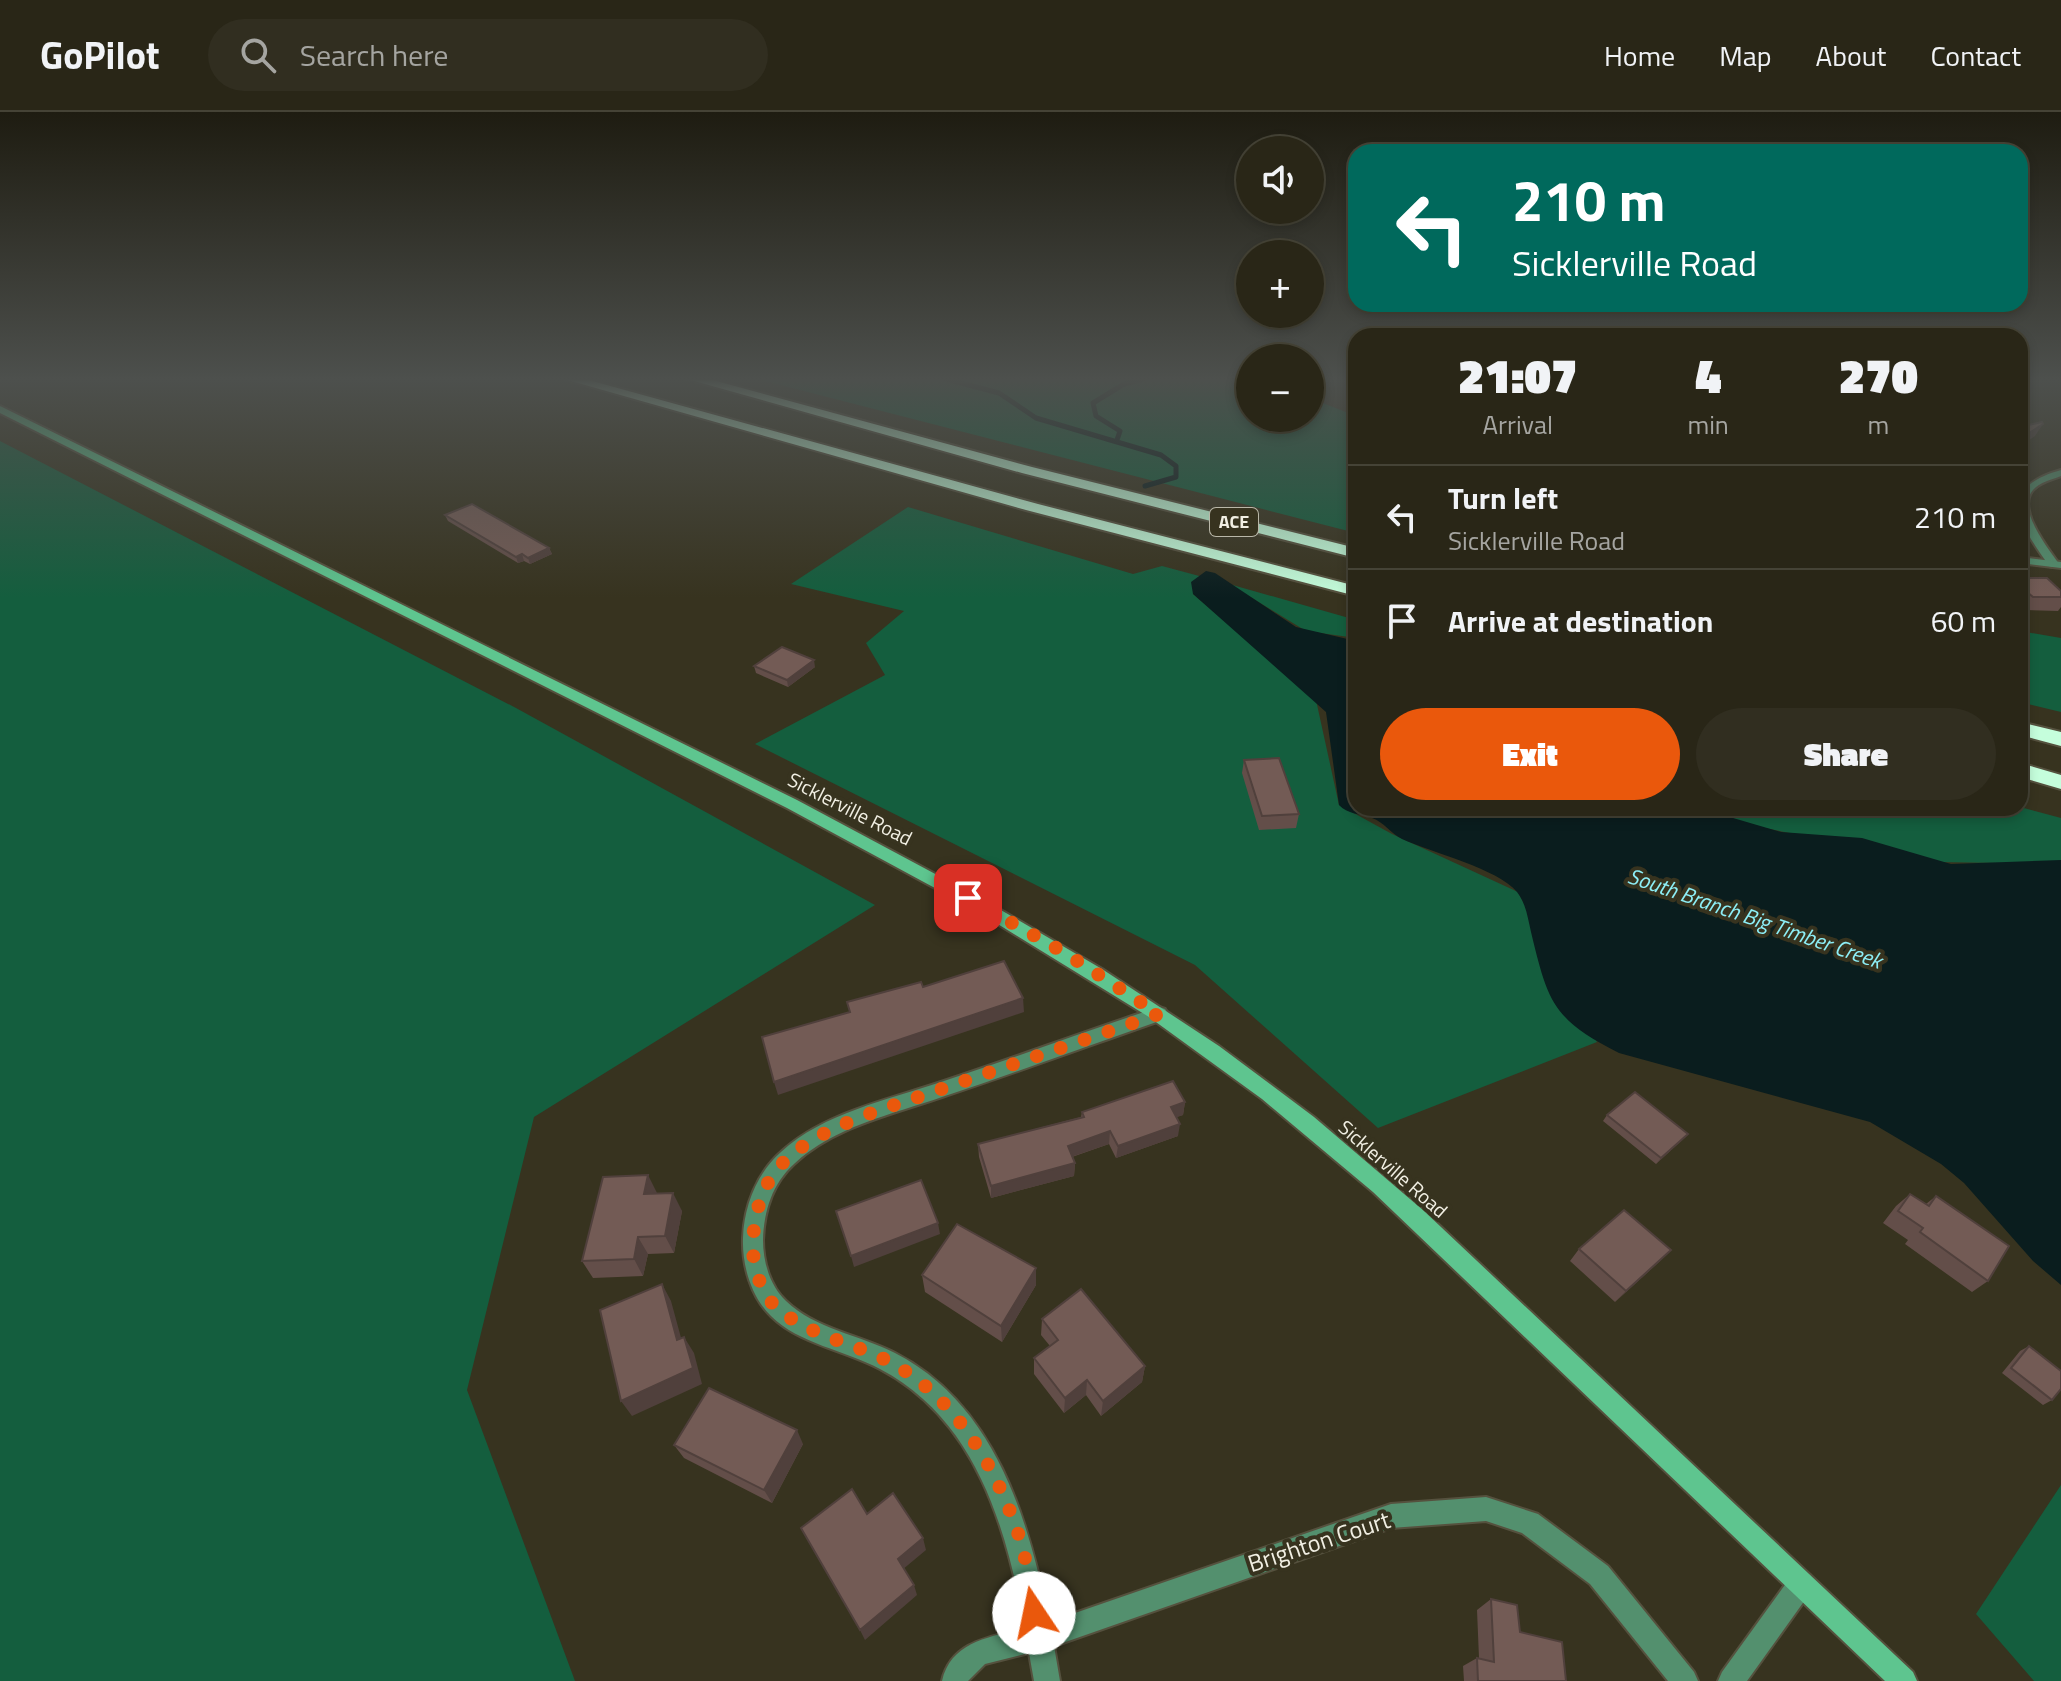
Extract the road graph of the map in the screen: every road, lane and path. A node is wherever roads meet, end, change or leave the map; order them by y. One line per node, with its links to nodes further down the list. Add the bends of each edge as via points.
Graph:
1 (87, 452): 15 (main road, Sicklerville Road, via 920,871 1065,953)
2 (834, 452): 10 (highway, ACE)
3 (962, 452): 7 (highway, ACE)
4 (2061, 473): 5 (street)
5 (2028, 488)
6 (2028, 523): 9 (street)
7 (1348, 551)
8 (2028, 561): 9 (street)
9 (2057, 565)
10 (1348, 589)
11 (2028, 730): 12 (highway)
12 (2061, 739)
13 (2028, 772): 14 (highway)
14 (2061, 782)
15 (1159, 1014): 16 (main road, Sicklerville Road, via 1269,1093 1436,1235); 17 (street, via 890,1107 810,1141 771,1176 754,1224 758,1277 773,1305 819,1334 892,1363 932,1390 966,1431 1000,1483 1020,1539)
16 (1801, 1584): 21 (street); 22 (main road, Sicklerville Road)
17 (1039, 1638): 18 (street, Brighton Court, via 978,1653 957,1672); 19 (street); 20 (street, Brighton Court, via 1391,1516 1486,1509 1529,1523 1599,1575)
18 (955, 1681)
19 (1047, 1681)
20 (1685, 1681)
21 (1731, 1681)
22 (1904, 1681)

